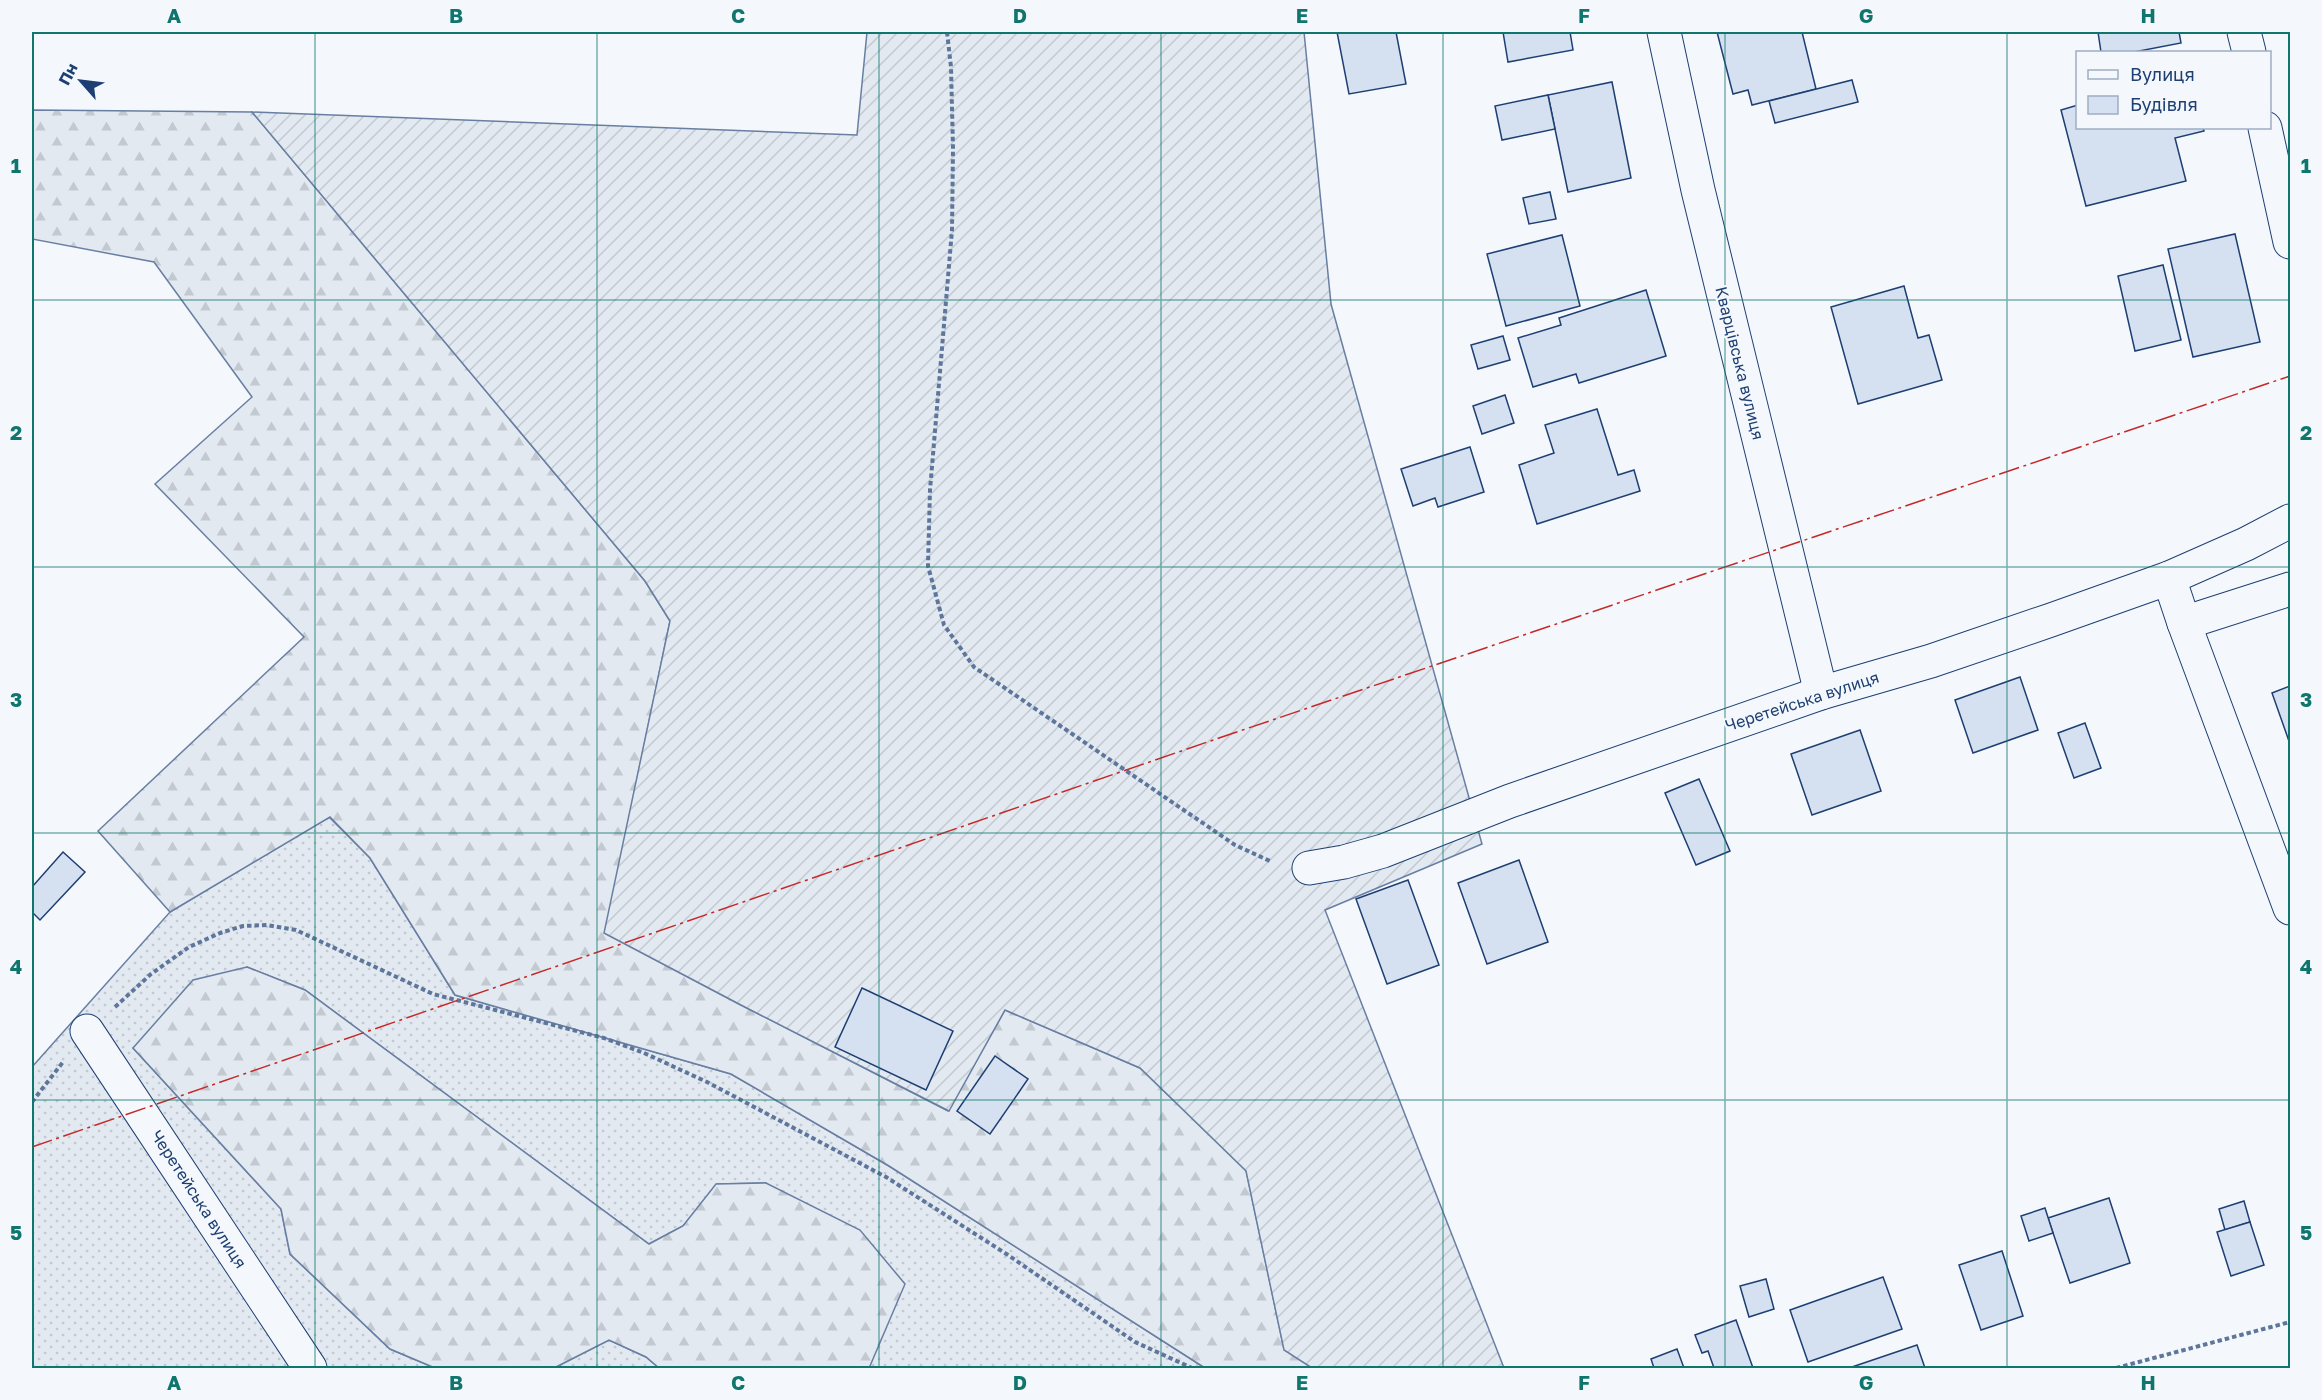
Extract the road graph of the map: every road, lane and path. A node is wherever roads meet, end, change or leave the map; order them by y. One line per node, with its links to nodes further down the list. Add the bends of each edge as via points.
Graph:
1 (947, 32): 12 (path, via 953,136 952,230 930,490 928,566 944,625 974,667 1235,844 1272,862)
2 (1664, 32): 11 (street, Кварцівська вулиця, via 1698,190)
3 (2244, 32): 4 (street)
4 (2249, 51)
5 (2265, 129): 6 (street)
6 (2290, 242)
7 (2290, 521): 8 (street, Черетейська вулиця)
8 (2169, 578): 10 (street); 11 (street, Черетейська вулиця, via 1931,661)
9 (2290, 589): 10 (street)
10 (2184, 623): 13 (street)
11 (1821, 693): 12 (street, Черетейська вулиця, via 1510,801 1383,851)
12 (1309, 868)
13 (2290, 908)
14 (87, 1031): 15 (path); 17 (street, Черетейська вулиця); 18 (path, via 189,947 243,926 296,930 433,994 604,1038 707,1082 886,1177 1008,1254 1135,1342)
15 (32, 1102)
16 (2290, 1322): 19 (path)
17 (310, 1368)
18 (1192, 1368)
19 (2116, 1368)

